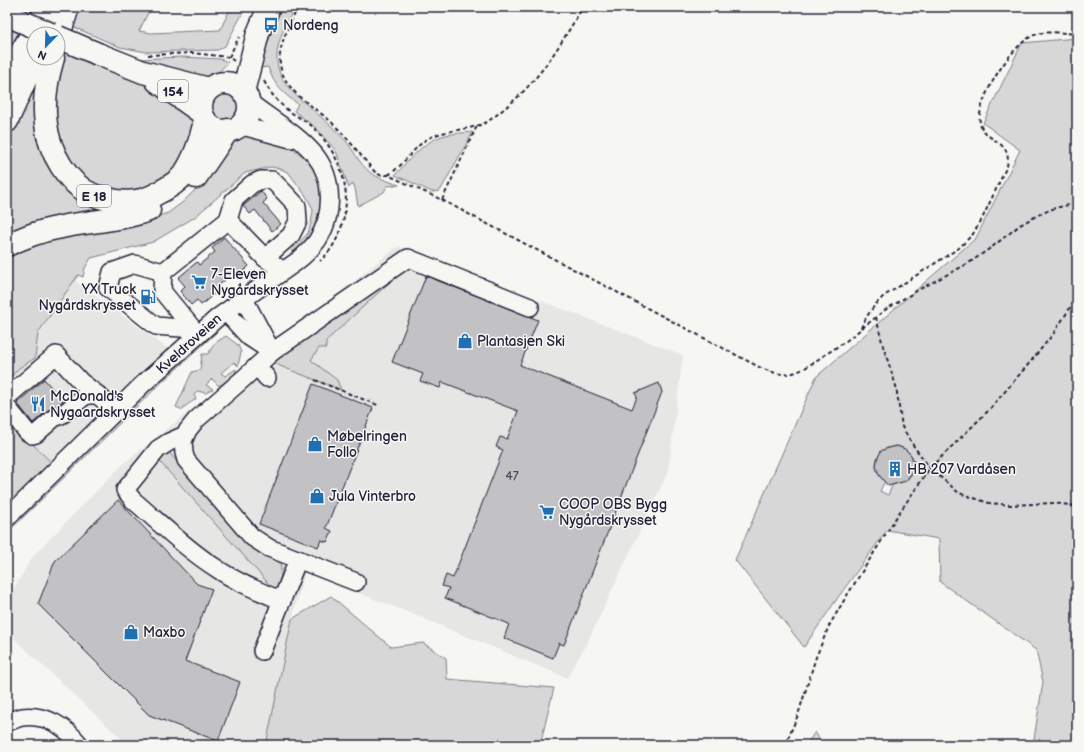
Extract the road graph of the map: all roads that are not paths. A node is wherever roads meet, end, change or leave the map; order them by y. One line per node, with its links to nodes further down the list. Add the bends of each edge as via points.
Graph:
1 (49, 7): 7 (main road); 16 (main road)
2 (59, 7): 8 (main road)
3 (68, 7): 9 (main road)
4 (269, 7): 10 (main road)
5 (7, 15): 6 (main road, bridge)
6 (32, 26)
7 (41, 26)
8 (50, 26)
9 (62, 26)
10 (258, 33): 17 (main road); 18 (main road)
11 (66, 41): 13 (main road, 154, bridge, via 98,54)
12 (26, 59): 19 (main road)
13 (142, 63): 17 (main road, 154); 20 (main road, 154)
14 (31, 66): 21 (main road)
15 (51, 66): 20 (main road, E 18, via 46,96 46,124 52,150 64,171 77,185 92,195 117,202 136,202 153,196 173,184 195,156 201,139)
16 (7, 76)
17 (215, 86): 18 (main road, 154, via 234,85); 20 (main road, 154, via 202,99)
18 (246, 97): 22 (main road, via 247,114); 23 (street, Kveldroveien)
19 (7, 102)
20 (204, 116): 22 (main road, 154, via 215,128)
21 (7, 121)
22 (234, 128): 23 (street); 25 (main road, E 18, via 194,180 163,206 112,219 58,227)
23 (301, 141): 27 (street, Kveldroveien, via 323,167 330,206 318,240 308,252)
24 (228, 220): 26 (street); 26 (street, via 234,200 252,184 261,180 272,180 285,193 297,206 298,221 291,235); 28 (street)
25 (7, 245)
26 (265, 258): 27 (street)
27 (283, 271): 29 (street, Kveldroveien)
28 (163, 272): 32 (street, via 162,291); 32 (street, via 135,264 112,272 108,288 156,326)
29 (244, 299): 31 (street, Kveldroveien); 33 (street)
30 (530, 307): 33 (street, via 408,258)
31 (226, 312): 32 (street, Kveldroveien); 33 (street, via 249,337)
32 (195, 332): 37 (street, Kveldroveien)
33 (272, 352): 38 (street, via 262,372 196,420)
34 (98, 395): 35 (street, via 81,382 56,355); 36 (street, via 86,395 32,435); 37 (street)
35 (7, 397)
36 (7, 407)
37 (115, 411): 39 (street, Kveldroveien)
38 (185, 435): 40 (street, via 183,447 186,460 243,529 260,543); 42 (street, via 158,449 125,490 133,500 216,568)
39 (7, 518)
40 (298, 559): 41 (street); 42 (street)
41 (356, 582)
42 (282, 601): 43 (street)
43 (262, 651)
44 (7, 722): 45 (street, via 22,717 48,720 72,734)
45 (80, 745)

